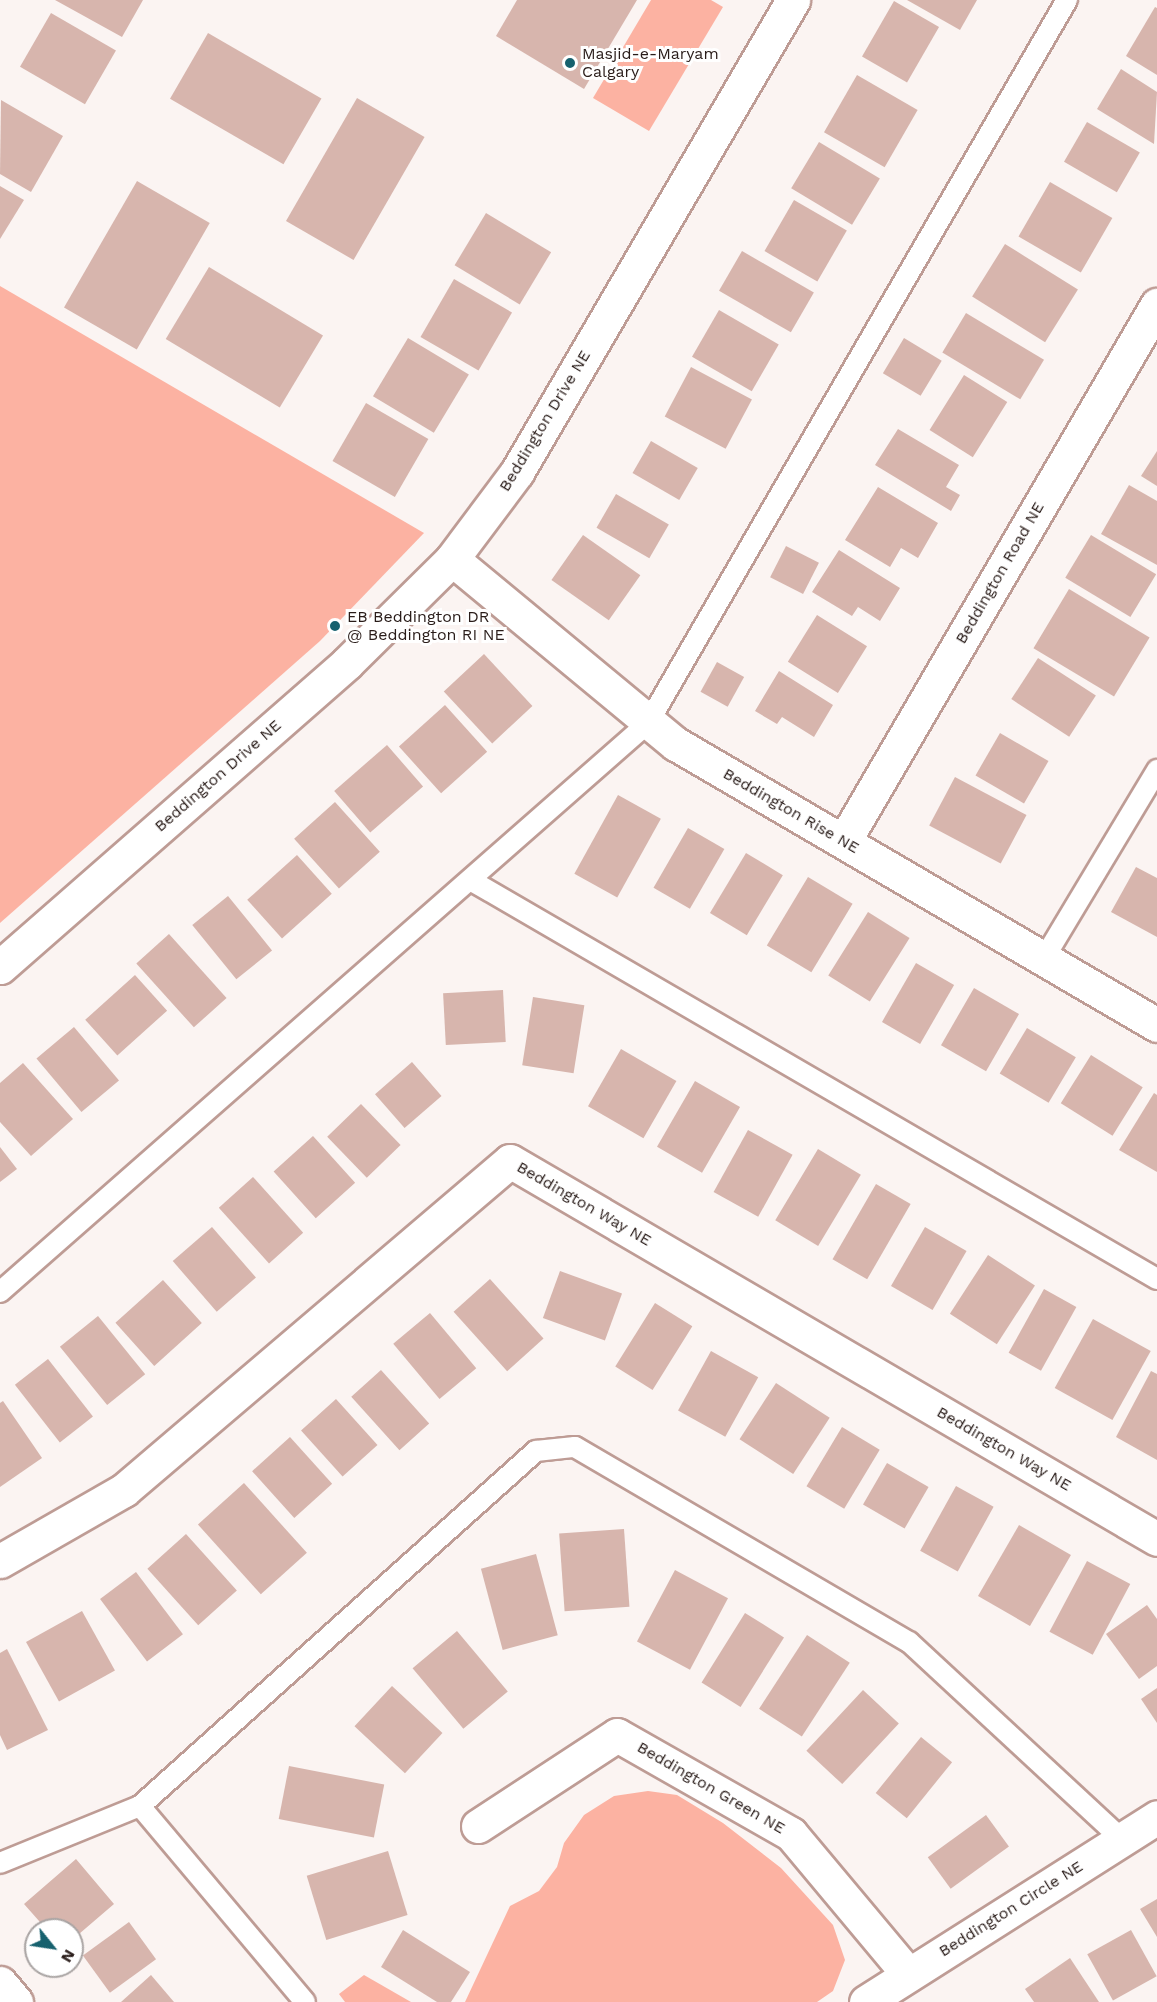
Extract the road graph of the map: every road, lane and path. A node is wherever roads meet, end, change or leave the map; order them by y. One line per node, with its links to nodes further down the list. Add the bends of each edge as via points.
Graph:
1 (793, 0): 4 (street, Beddington Drive NE, via 517,472)
2 (1067, 0): 5 (lane)
3 (1157, 305): 7 (street, Beddington Road NE)
4 (452, 559): 5 (street, Beddington Rise NE); 10 (street, Beddington Drive NE, via 347,663)
5 (648, 723): 7 (street, Beddington Rise NE, via 676,744); 8 (lane)
6 (1156, 773): 9 (lane)
7 (844, 842): 9 (street, Beddington Rise NE)
8 (472, 880): 12 (lane); 13 (lane)
9 (1043, 960): 11 (street, Beddington Rise NE)
10 (0, 967)
11 (1157, 1025)
12 (1157, 1279)
13 (0, 1292)
14 (1157, 1539): 15 (street, Beddington Way NE, via 510,1161 124,1490)
15 (0, 1561)
16 (140, 1806): 19 (lane, via 536,1451 575,1447 909,1642); 20 (lane); 24 (lane)
17 (1157, 1818): 19 (street, Beddington Circle NE)
18 (478, 1827): 21 (street, Beddington Green NE, via 617,1735 791,1834)
19 (1122, 1839): 21 (street, Beddington Circle NE)
20 (0, 1863)
21 (908, 1974): 25 (street, Beddington Circle NE)
22 (0, 1983): 23 (street)
23 (16, 2002)
24 (305, 2002)
25 (866, 2002)

